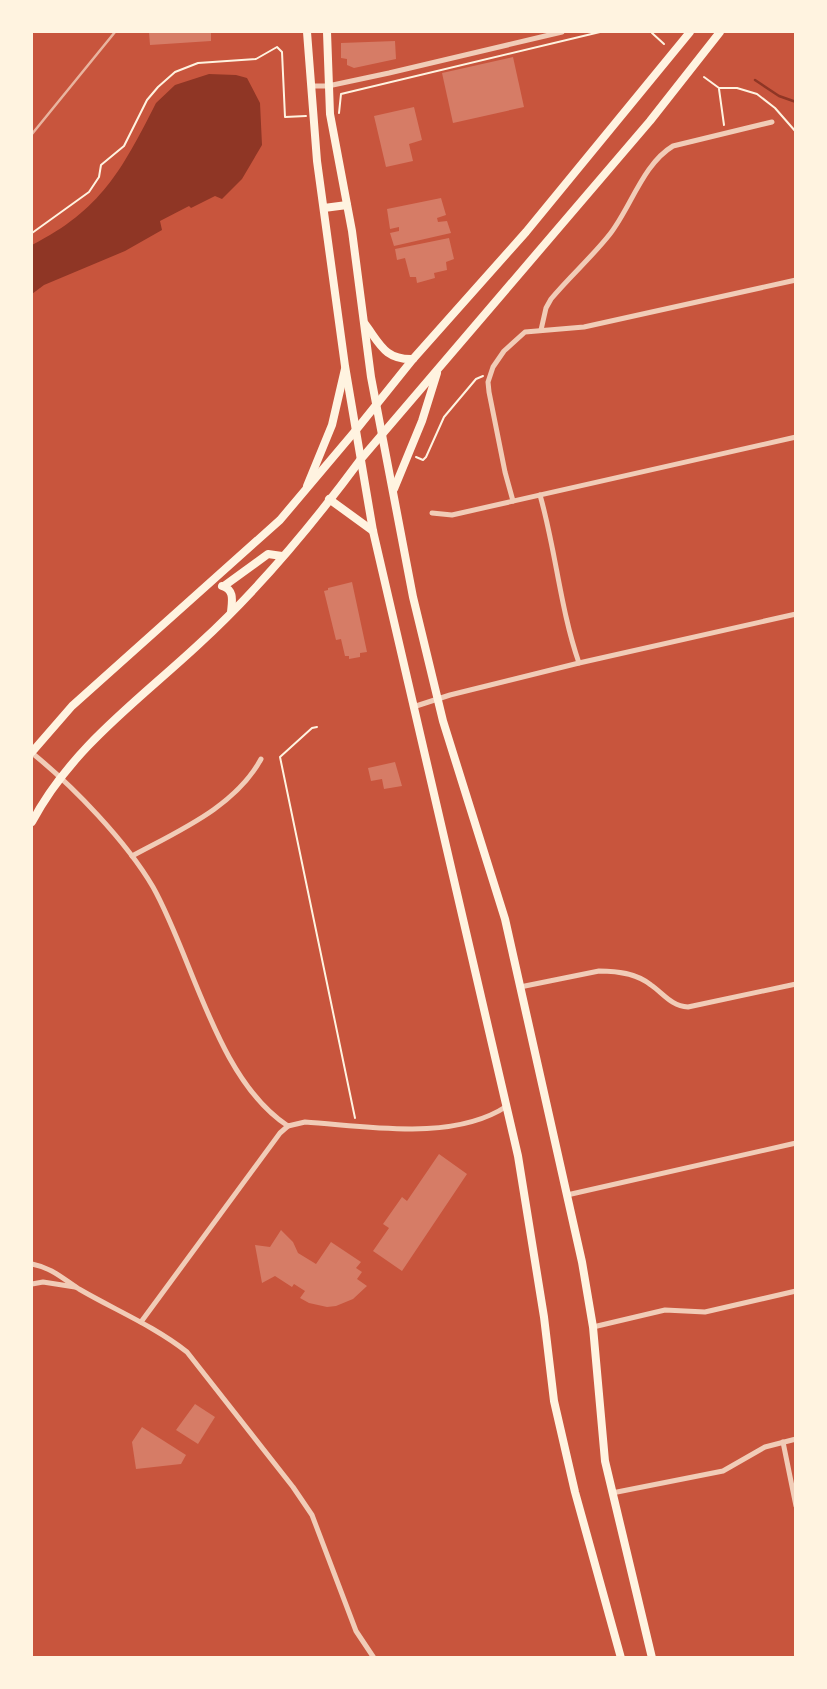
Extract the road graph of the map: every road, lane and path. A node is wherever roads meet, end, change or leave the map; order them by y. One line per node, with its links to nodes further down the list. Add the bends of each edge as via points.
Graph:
1 (307, 32): 11 (main road)
2 (327, 32): 12 (main road)
3 (562, 32): 12 (street)
4 (600, 32): 14 (path, via 341,94 340,113)
5 (644, 32): 6 (path)
6 (652, 32): 9 (path)
7 (690, 32): 25 (main road, via 526,232)
8 (720, 32): 27 (main road, via 650,121)
9 (664, 44)
10 (704, 77): 13 (path)
11 (311, 86): 12 (street); 15 (main road)
12 (328, 86): 14 (main road)
13 (719, 88): 17 (path, via 757,94); 18 (path)
14 (330, 114): 19 (main road)
15 (313, 116): 20 (main road); 21 (path, via 285,117 282,52 277,47 256,59 187,67 166,79 147,100 124,146 101,165 89,192)
16 (772, 122): 18 (street)
17 (796, 132)
18 (725, 134): 24 (street, via 665,151 608,236 551,299)
19 (347, 205): 20 (main road); 23 (main road)
20 (324, 208): 26 (main road)
21 (32, 233)
22 (796, 280): 24 (street, via 584,327)
23 (364, 323): 25 (main road, via 388,354); 29 (main road)
24 (541, 330): 28 (street, via 518,336)
25 (413, 359): 29 (main road)
26 (345, 366): 30 (main road); 36 (main road, via 332,425)
27 (439, 367): 31 (main road); 33 (main road)
28 (490, 375): 33 (path, via 476,379 444,417 426,457); 39 (street, via 489,392)
29 (378, 403): 30 (main road); 31 (main road)
30 (356, 430): 34 (main road); 36 (main road)
31 (382, 435): 34 (main road); 35 (main road)
32 (796, 437): 37 (street)
33 (408, 454): 35 (main road)
34 (361, 459): 38 (main road); 41 (main road)
35 (393, 490): 48 (main road)
36 (303, 495): 43 (main road)
37 (540, 495): 39 (street); 47 (street, via 565,620)
38 (329, 499): 41 (main road); 42 (main road)
39 (513, 501): 40 (street, via 453,515)
40 (432, 513)
41 (373, 531): 49 (main road)
42 (282, 556): 44 (main road, via 265,555); 45 (main road)
43 (208, 584): 44 (main road); 51 (main road, via 72,706)
44 (224, 586): 45 (main road, via 232,595)
45 (231, 612): 53 (main road, via 112,721)
46 (796, 614): 47 (street)
47 (579, 663): 48 (street)
48 (437, 698): 49 (street); 57 (main road, via 505,919)
49 (413, 707): 58 (main road)
50 (317, 727): 59 (path, via 280,757)
51 (32, 753): 53 (street)
52 (261, 759): 55 (street, via 247,780 204,816)
53 (61, 776): 54 (main road); 55 (street)
54 (32, 822)
55 (132, 856): 60 (street, via 153,888 222,1044 268,1111)
56 (796, 984): 57 (street, via 688,1007 673,1003 638,977 611,971)
57 (520, 987): 62 (main road)
58 (507, 1106): 59 (street, via 491,1116 434,1128); 74 (main road, via 554,1401)
59 (356, 1125): 60 (street, via 305,1122)
60 (288, 1126): 67 (street)
61 (796, 1143): 62 (street)
62 (567, 1195): 68 (main road)
63 (32, 1264): 65 (street, via 56,1272)
64 (32, 1284): 65 (street)
65 (78, 1288): 67 (street)
66 (796, 1292): 68 (street, via 705,1312 665,1310)
67 (141, 1322): 73 (street, via 187,1352 293,1487 312,1515 356,1631)
68 (593, 1327): 71 (main road, via 601,1429)
69 (796, 1440): 70 (street)
70 (783, 1442): 71 (street, via 723,1471); 72 (street)
71 (612, 1493): 75 (main road)
72 (796, 1506)
73 (374, 1657)
74 (621, 1657)
75 (652, 1657)

